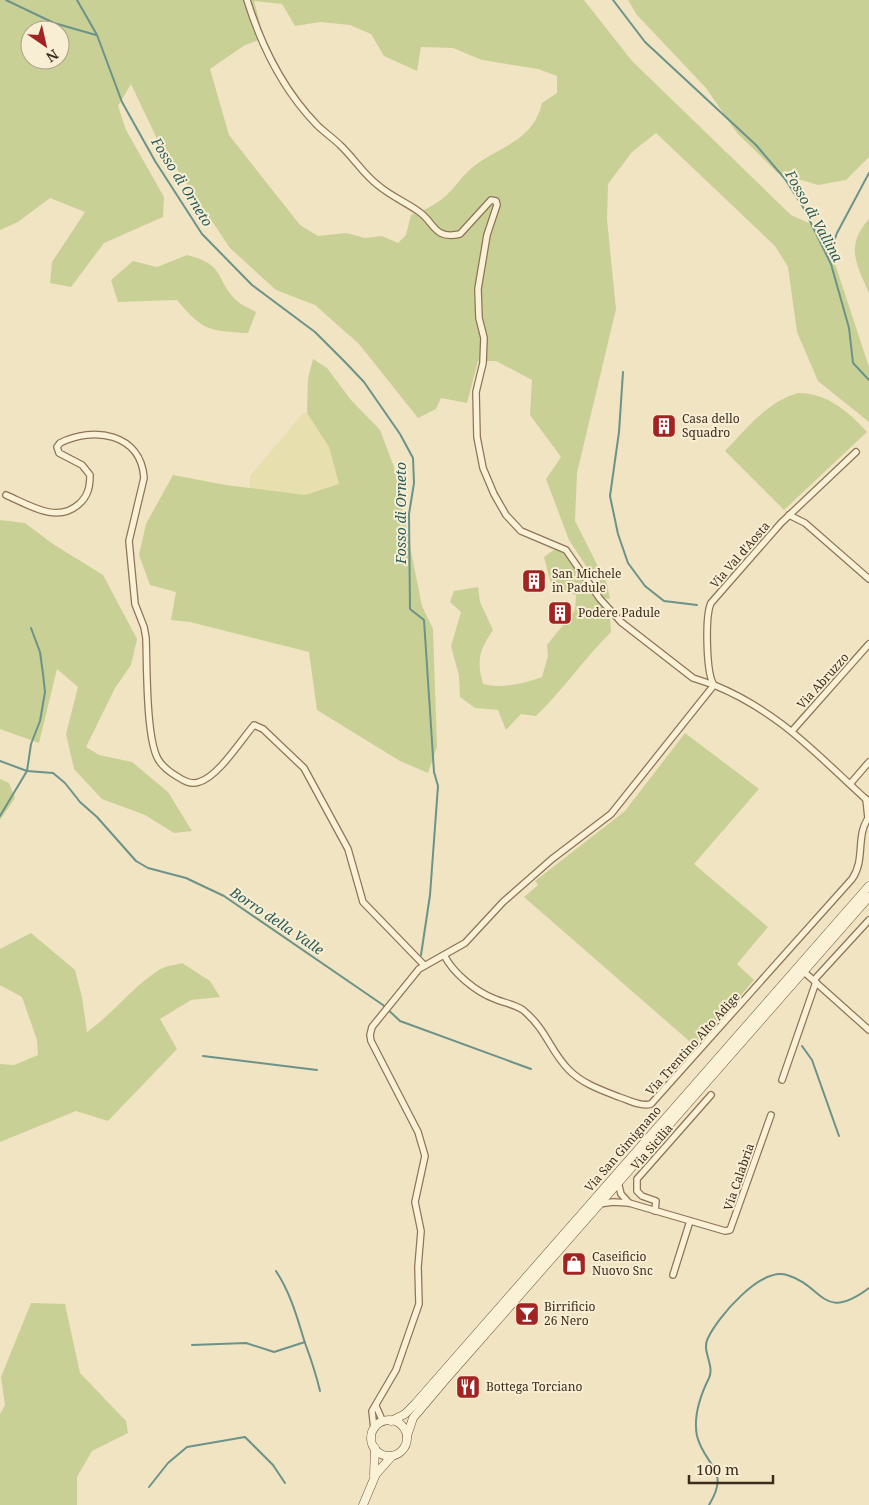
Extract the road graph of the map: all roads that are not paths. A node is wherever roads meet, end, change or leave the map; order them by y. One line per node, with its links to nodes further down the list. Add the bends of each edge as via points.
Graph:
1 (247, 0): 7 (street, via 265,47 296,100 318,126 349,154 360,170 381,188 426,217 436,232 454,235 466,230 492,200 496,201 498,205 487,235 478,289 479,318 484,338 483,363 476,392 476,423 483,468 494,494 506,515 521,531 566,550 609,611 689,676)
2 (856, 452): 4 (street, Via Val d'Aosta)
3 (6, 495): 17 (street, via 40,510 56,514 68,512 88,492 90,475 82,465 59,453 57,447 60,443 110,434 133,451 144,478 129,541 135,604 146,638 149,710 158,759 186,783 198,783 208,778 254,725 263,729 304,768 348,848 363,902)
4 (789, 515): 5 (street, via 806,523); 7 (street, Via Val d'Aosta, via 710,605 709,674)
5 (869, 580)
6 (869, 644): 8 (street, Via Abruzzo)
7 (714, 685): 8 (street, via 744,699); 16 (street, via 611,814 511,895 467,941)
8 (792, 731): 10 (street)
9 (869, 762): 10 (street)
10 (850, 784): 11 (street)
11 (868, 800): 12 (street, Via Trentino Alto Adige)
12 (869, 820): 16 (street, Via Trentino Alto Adige, via 862,831 860,862 852,879 650,1105 639,1104 582,1081 564,1065 531,1017 518,1007 494,1000 478,989 454,971)
13 (869, 886): 31 (main road, Via San Gimignano, via 412,1407 400,1417)
14 (869, 897): 18 (main road, Via San Gimignano)
15 (869, 920): 19 (street)
16 (444, 955): 17 (street)
17 (424, 965): 30 (street, via 380,1015 372,1027 370,1038 418,1132 425,1156 415,1202 421,1231 419,1307 396,1370)
18 (803, 971): 19 (street); 24 (main road, Via San Gimignano)
19 (815, 981): 20 (street); 21 (street)
20 (869, 1030)
21 (782, 1080)
22 (711, 1095): 27 (street, Via Sicilia, via 637,1179 637,1191 656,1201)
23 (771, 1115): 28 (street, Via Calabria, via 732,1228 725,1231)
24 (618, 1182): 25 (street, via 621,1194); 26 (main road, Via San Gimignano)
25 (629, 1203): 26 (street, Via Calabria); 27 (street, Via Calabria)
26 (599, 1204): 33 (main road, Via San Gimignano, via 413,1418)
27 (655, 1211): 28 (street, Via Calabria)
28 (690, 1221): 29 (street)
29 (673, 1275)
30 (376, 1406): 31 (street); 32 (street, via 372,1414)
31 (387, 1421): 32 (main road); 33 (main road, via 401,1425)
32 (374, 1428): 34 (main road, via 371,1439)
33 (407, 1436): 35 (main road, via 403,1450)
34 (375, 1448): 35 (main road); 36 (main road)
35 (392, 1456): 36 (main road)
36 (373, 1479): 37 (main road)
37 (363, 1505)

